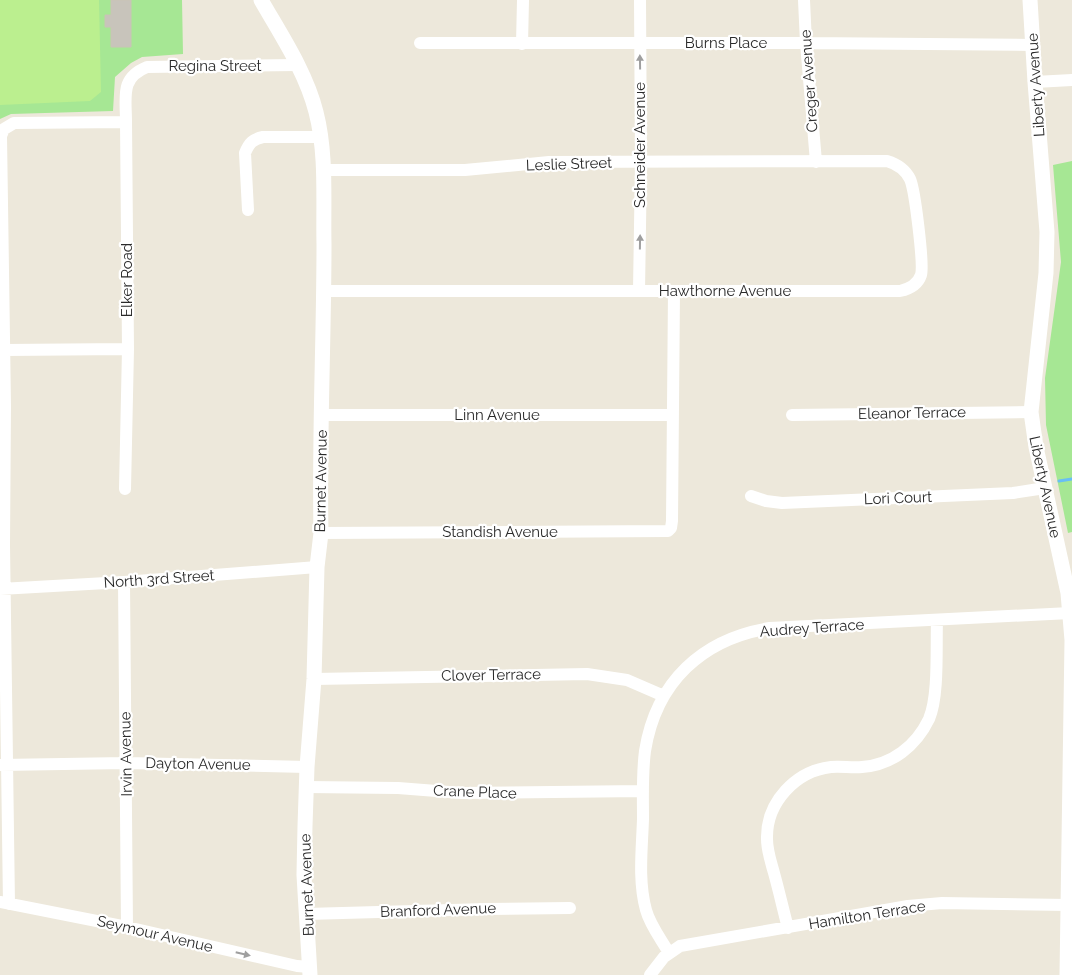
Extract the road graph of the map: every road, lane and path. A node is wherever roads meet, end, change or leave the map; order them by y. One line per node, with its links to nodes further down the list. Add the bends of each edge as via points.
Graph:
1 (261, 0): 11 (street, Burnet Avenue)
2 (523, 0): 9 (street)
3 (640, 0): 7 (street, Schneider Avenue)
4 (804, 0): 8 (street, Creger Avenue)
5 (1030, 0): 10 (street, Liberty Avenue)
6 (420, 43): 9 (street, Burns Place)
7 (640, 43): 8 (street, Burns Place); 9 (street, Burns Place); 17 (street, Schneider Avenue, one-way to 7)
8 (806, 43): 10 (street, Burns Place); 18 (street, Creger Avenue)
9 (522, 44)
10 (1032, 45): 14 (street, Liberty Avenue)
11 (297, 65): 12 (street, Regina Street, via 147,67); 16 (street, Burnet Avenue, via 316,111)
12 (134, 74): 15 (street, Elker Road, via 126,87)
13 (1072, 80): 14 (street)
14 (1035, 82): 26 (street, Liberty Avenue, via 1048,232)
15 (126, 122): 24 (street, Elker Road); 25 (street, via 14,123 4,129 1,136)
16 (320, 137): 19 (street, Burnet Avenue); 20 (street, via 263,137 248,144 245,153)
17 (641, 162): 18 (street, Leslie Street); 19 (street, Leslie Street, via 549,162 466,170); 22 (street, Schneider Avenue, one-way to 17)
18 (816, 162): 23 (street, Hawthorne Avenue, via 886,161 904,170 913,188 922,270 913,286 900,291)
19 (323, 170): 21 (street, Burnet Avenue)
20 (248, 210)
21 (324, 291): 22 (street, Hawthorne Avenue); 28 (street, Burnet Avenue)
22 (639, 291): 23 (street, Hawthorne Avenue)
23 (674, 291): 29 (street)
24 (128, 349): 25 (street); 31 (street, Elker Road)
25 (4, 350): 36 (street)
26 (1032, 412): 27 (street, Eleanor Terrace); 30 (street, Liberty Avenue)
27 (792, 414)
28 (322, 415): 29 (street, Linn Avenue); 33 (street, Burnet Avenue)
29 (672, 415): 33 (street, Standish Avenue, via 672,521 668,531)
30 (1045, 488): 32 (street, Lori Court, via 1012,493 782,503 766,502); 37 (street, Liberty Avenue)
31 (125, 489)
32 (751, 496)
33 (321, 532): 34 (street, Burnet Avenue)
34 (318, 567): 35 (street, North 3rd Street); 40 (street, Burnet Avenue)
35 (124, 582): 36 (street, North 3rd Street); 43 (street, Irvin Avenue)
36 (3, 588): 44 (street)
37 (1070, 593): 38 (street, Liberty Avenue)
38 (1070, 613): 39 (street, Audrey Terrace); 42 (street, Liberty Avenue)
39 (937, 621): 41 (street, Audrey Terrace, via 755,630 727,640 701,655 679,675); 54 (street, via 934,701 930,717 917,739 898,755 875,765 831,767 809,773 785,790 773,809 767,830 768,847)
40 (314, 679): 41 (street, Clover Terrace, via 587,674 627,680); 45 (street, Burnet Avenue)
41 (664, 696): 47 (street, Audrey Terrace, via 648,736)
42 (1072, 711): 48 (street, Liberty Avenue)
43 (126, 763): 44 (street, Dayton Avenue); 45 (street, Dayton Avenue); 53 (street, Irvin Avenue)
44 (3, 765): 49 (street)
45 (307, 767): 46 (street, Burnet Avenue)
46 (306, 787): 47 (street, Crane Place, via 398,788 462,793); 52 (street, Burnet Avenue)
47 (643, 791): 56 (street, Audrey Terrace, via 643,897 650,922)
48 (1071, 828): 50 (street, Liberty Avenue)
49 (5, 903): 53 (street, Seymour Avenue)
50 (1069, 905): 54 (street, Hamilton Terrace, via 942,903); 55 (street, Liberty Avenue)
51 (570, 908): 52 (street, Branford Avenue)
52 (306, 914): 57 (street, Burnet Avenue)
53 (127, 927): 57 (street, Seymour Avenue, one-way to 57)
54 (788, 928): 56 (street, Hamilton Terrace, via 680,946)
55 (1070, 947): 59 (street, Liberty Avenue)
56 (669, 953): 58 (street)
57 (310, 971)
58 (650, 975)
59 (1067, 975)

